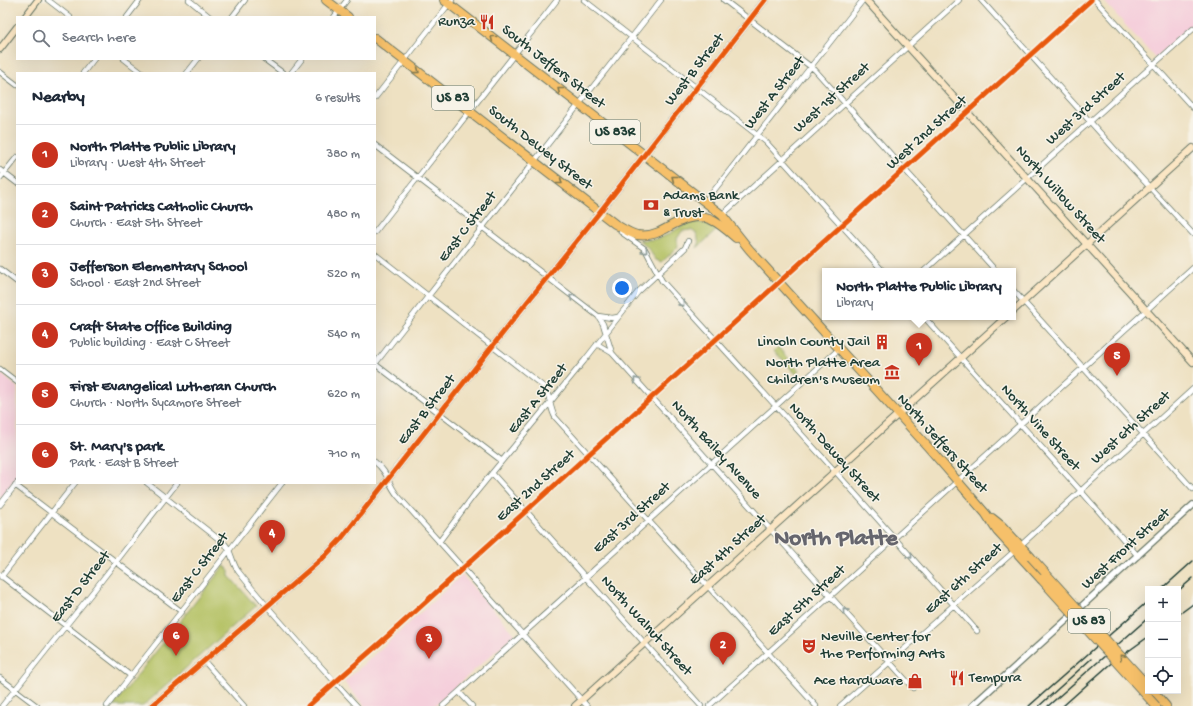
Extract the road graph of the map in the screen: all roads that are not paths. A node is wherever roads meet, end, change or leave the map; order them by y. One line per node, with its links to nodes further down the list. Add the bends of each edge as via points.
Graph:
1 (38, 0): 21 (main road)
2 (48, 0): 22 (street)
3 (140, 0): 23 (street)
4 (189, 0): 24 (street)
5 (245, 0): 25 (street)
6 (326, 0): 20 (highway)
7 (348, 0): 20 (street)
8 (557, 0): 33 (street)
9 (584, 0): 29 (street)
10 (661, 0): 29 (street, East C Street)
11 (724, 0): 26 (street)
12 (765, 0): 26 (street, West B Street)
13 (863, 0): 42 (street, West A Street)
14 (866, 0): 31 (main road, North Willow Street)
15 (959, 0): 31 (street, West 1st Street)
16 (981, 0): 34 (street)
17 (1091, 0): 34 (street, West 2nd Street)
18 (1095, 0): 41 (street)
19 (448, 1): 33 (highway, South Jeffers Street / US 83R, one-way to 19); 40 (street)
20 (337, 14)
21 (26, 16)
22 (69, 16)
23 (128, 16)
24 (209, 16)
25 (233, 16)
26 (750, 19): 42 (street); 50 (street, West B Street)
27 (16, 28): 32 (main road)
28 (1193, 29): 41 (street, West 3rd Street)
29 (632, 37): 50 (street); 53 (street, East C Street)
30 (376, 39): 40 (highway, South Dewey Street / US 83)
31 (908, 46): 52 (street, West 1st Street); 56 (main road, North Willow Street)
32 (0, 49)
33 (514, 54): 53 (highway, South Jeffers Street / US 83R, one-way to 33); 55 (street)
34 (1031, 55): 56 (street, West 2nd Street); 57 (street)
35 (93, 60): 44 (street)
36 (125, 60): 45 (street)
37 (197, 60): 46 (street)
38 (265, 60): 47 (street)
39 (301, 60): 48 (street)
40 (404, 61): 51 (street); 55 (highway, South Dewey Street / US 83, one-way to 55)
41 (1154, 65): 54 (street); 57 (street, West 3rd Street)
42 (811, 66): 52 (street); 58 (street, West A Street)
43 (0, 72): 49 (street)
44 (84, 72)
45 (141, 72)
46 (188, 72)
47 (281, 72)
48 (292, 72)
49 (16, 84)
50 (696, 88): 58 (street); 61 (street, West B Street)
51 (376, 97)
52 (845, 103): 63 (street, West 1st Street); 65 (street)
53 (579, 104): 61 (highway, South Jeffers Street / US 83R); 64 (street, East C Street)
54 (1193, 108)
55 (470, 111): 64 (highway, South Dewey Street / US 83); 68 (street)
56 (968, 112): 65 (street, West 2nd Street); 69 (main road, North Willow Street)
57 (1091, 122): 69 (street, West 3rd Street); 71 (street)
58 (757, 135): 63 (street); 72 (street, West A Street)
59 (376, 146): 68 (street)
60 (1193, 148): 71 (main road)
61 (644, 155): 72 (highway, South Jeffers Street / US 83R, one-way to 61); 73 (street, East B Street)
62 (16, 158): 66 (street)
63 (782, 160): 74 (street, West 1st Street); 76 (street)
64 (534, 161): 73 (highway, South Dewey Street / US 83, one-way to 73); 77 (street, East C Street)
65 (905, 168): 76 (street, West 2nd Street); 81 (street)
66 (2, 171): 67 (street); 70 (street)
67 (0, 178)
68 (417, 178): 77 (street); 78 (street)
69 (1028, 178): 81 (street, West 3rd Street); 83 (main road, North Willow Street)
70 (16, 182)
71 (1150, 187): 80 (street); 83 (main road)
72 (705, 202): 74 (highway, South Jeffers Street / US 83R)
73 (599, 213): 75 (highway, South Dewey Street / US 83); 92 (street, East B Street)
74 (722, 215): 84 (highway, North Jeffers Street / US 83R)
75 (611, 221): 79 (highway, South Dewey Street / US 83); 91 (street, South Dewey Street, one-way to 91, via 645,250)
76 (841, 225): 87 (street); 94 (street, West 2nd Street)
77 (482, 228): 92 (street); 96 (street, East C Street)
78 (376, 231)
79 (632, 233): 84 (highway, North Jeffers Street / US 83, via 653,234 684,219 698,216 717,222)
80 (1193, 234)
81 (964, 236): 88 (street, West 3rd Street); 89 (street)
82 (688, 241): 91 (street, East A Street, via 685,248)
83 (1087, 244): 97 (main road); 99 (main road, North Willow Street)
84 (749, 249): 94 (highway, North Jeffers Street / US 83)
85 (376, 255): 96 (street)
86 (0, 268): 93 (street)
87 (880, 268)
88 (927, 268)
89 (993, 268)
90 (1193, 268): 99 (street, East 5th Street)
91 (658, 273): 101 (street, East A Street, via 638,292); 105 (street, North Dewey Street, one-way to 105, via 662,281)
92 (547, 277): 100 (street, one-way to 92); 107 (street, East B Street)
93 (16, 281)
94 (778, 282): 105 (street, East 2nd Street); 108 (highway, North Jeffers Street / US 83)
95 (1016, 293): 97 (street)
96 (429, 296): 107 (street); 112 (street, East C Street)
97 (1024, 302): 98 (main road); 114 (street)
98 (1016, 309)
99 (1146, 310): 111 (main road, North Willow Street); 114 (street, East 5th Street)
100 (598, 316): 101 (street); 104 (street, North Bailey Avenue)
101 (618, 317): 104 (street, East A Street)
102 (927, 320): 110 (street, North Vine Street)
103 (1003, 320): 110 (main road, East 4th Street)
104 (605, 332): 106 (street, East A Street); 109 (street, North Bailey Avenue)
105 (715, 340): 118 (street, East 2nd Street); 120 (street, North Dewey Street)
106 (597, 344): 109 (street, North Bailey Avenue); 119 (street, East A Street)
107 (492, 346): 119 (street, via 544,387); 121 (street, East B Street)
108 (839, 349): 120 (street, East 3rd Street); 122 (highway, North Jeffers Street / US 83)
109 (612, 353): 118 (street, North Bailey Avenue, one-way to 109)
110 (961, 358): 122 (main road, East 4th Street); 123 (street, North Vine Street)
111 (1193, 362)
112 (376, 363)
113 (376, 365): 121 (street)
114 (1083, 367): 123 (street, East 5th Street); 124 (street)
115 (0, 369): 116 (street)
116 (16, 381)
117 (1193, 389): 124 (street, West 6th Street)
118 (651, 396): 125 (street, East 2nd Street); 127 (street, North Bailey Avenue)
119 (550, 403): 125 (street, via 550,409 555,417); 126 (street, East A Street)
120 (775, 406): 127 (street, East 3rd Street); 129 (street, North Dewey Street)
121 (440, 413): 126 (street); 131 (street, East B Street)
122 (898, 415): 129 (main road, East 4th Street); 132 (highway, North Jeffers Street / US 83)
123 (1020, 424): 132 (street, East 5th Street); 139 (street, North Vine Street)
124 (1143, 433): 138 (street); 139 (street, West 6th Street)
125 (588, 454): 143 (street, East 2nd Street); 145 (street)
126 (502, 461): 130 (street, East A Street)
127 (711, 462): 145 (street, East 3rd Street); 146 (street, North Bailey Avenue)
128 (376, 463): 131 (street, via 386,472)
129 (835, 472): 146 (main road, East 4th Street); 147 (street, North Dewey Street)
130 (492, 473): 143 (street, North Walnut Street); 148 (street, East A Street)
131 (388, 480): 148 (street, via 392,489); 160 (street, East B Street, via 324,557)
132 (957, 481): 147 (street, East 5th Street); 149 (highway, North Jeffers Street / US 83, via 986,514 997,531)
133 (16, 484): 141 (street); 144 (street)
134 (74, 484): 144 (street)
135 (148, 484): 140 (street)
136 (176, 484): 140 (street, East D Street)
137 (280, 484): 150 (street, East C Street)
138 (1193, 489)
139 (1080, 490): 149 (street, West 6th Street); 151 (street, North Vine Street)
140 (166, 498): 150 (street); 153 (street, East D Street)
141 (0, 504)
142 (1193, 505): 151 (street, West Front Street)
143 (526, 511): 154 (street, East 2nd Street); 156 (street, North Walnut Street)
144 (52, 513): 153 (street); 155 (street)
145 (648, 520): 156 (street, East 3rd Street); 157 (street)
146 (771, 529): 157 (main road, East 4th Street); 158 (street, North Bailey Avenue)
147 (894, 538): 158 (street, East 5th Street); 159 (street, North Dewey Street, one-way to 159)
148 (439, 542): 154 (street)
149 (1018, 548): 152 (highway, North Jeffers Street / US 83); 159 (street, East 6th Street)
150 (230, 550): 160 (street, via 237,569); 161 (street, East C Street)
151 (1138, 556): 193 (street, West Front Street)
152 (1027, 558): 172 (highway, North Jeffers Street / US 83, one-way to 152, bridge); 194 (highway, North Jeffers Street / US 83, bridge)
153 (116, 562): 161 (street); 162 (street, East D Street)
154 (463, 568): 164 (street); 171 (street, East 2nd Street)
155 (1, 576): 162 (street)
156 (585, 577): 164 (street, East 3rd Street); 165 (street, North Walnut Street)
157 (707, 586): 165 (main road, East 4th Street); 166 (street)
158 (831, 595): 166 (street, East 5th Street); 168 (street, North Bailey Avenue, one-way to 158)
159 (954, 605): 163 (street, North Dewey Street); 168 (street, East 6th Street)
160 (267, 606): 167 (street, East B Street); 171 (street)
161 (182, 612): 169 (street, East C Street)
162 (66, 626): 169 (street); 174 (street, East D Street)
163 (977, 631)
164 (522, 634): 175 (street, East 3rd Street); 177 (street)
165 (645, 643): 177 (main road, East 4th Street); 189 (street, North Walnut Street)
166 (768, 653): 190 (street, East 5th Street); 191 (street)
167 (204, 661): 181 (street, East B Street); 182 (street)
168 (890, 661): 173 (street, North Bailey Avenue); 192 (street, East 6th Street)
169 (131, 676): 180 (street, East C Street)
170 (0, 678): 174 (street)
171 (335, 682): 183 (street, East 2nd Street); 184 (street)
172 (1145, 683)
173 (913, 688)
174 (15, 689): 178 (street, East D Street); 179 (street)
175 (459, 692): 185 (street, East 3rd Street); 186 (street)
176 (1155, 694): 195 (highway)
177 (582, 700): 187 (main road, East 4th Street); 188 (street)
178 (2, 706)
179 (37, 706)
180 (107, 706)
181 (152, 706)
182 (244, 706)
183 (308, 706)
184 (357, 706)
185 (442, 706)
186 (472, 706)
187 (575, 706)
188 (587, 706)
189 (701, 706)
190 (708, 706)
191 (816, 706)
192 (840, 706)
193 (972, 706)
194 (1156, 706)
195 (1166, 706)

